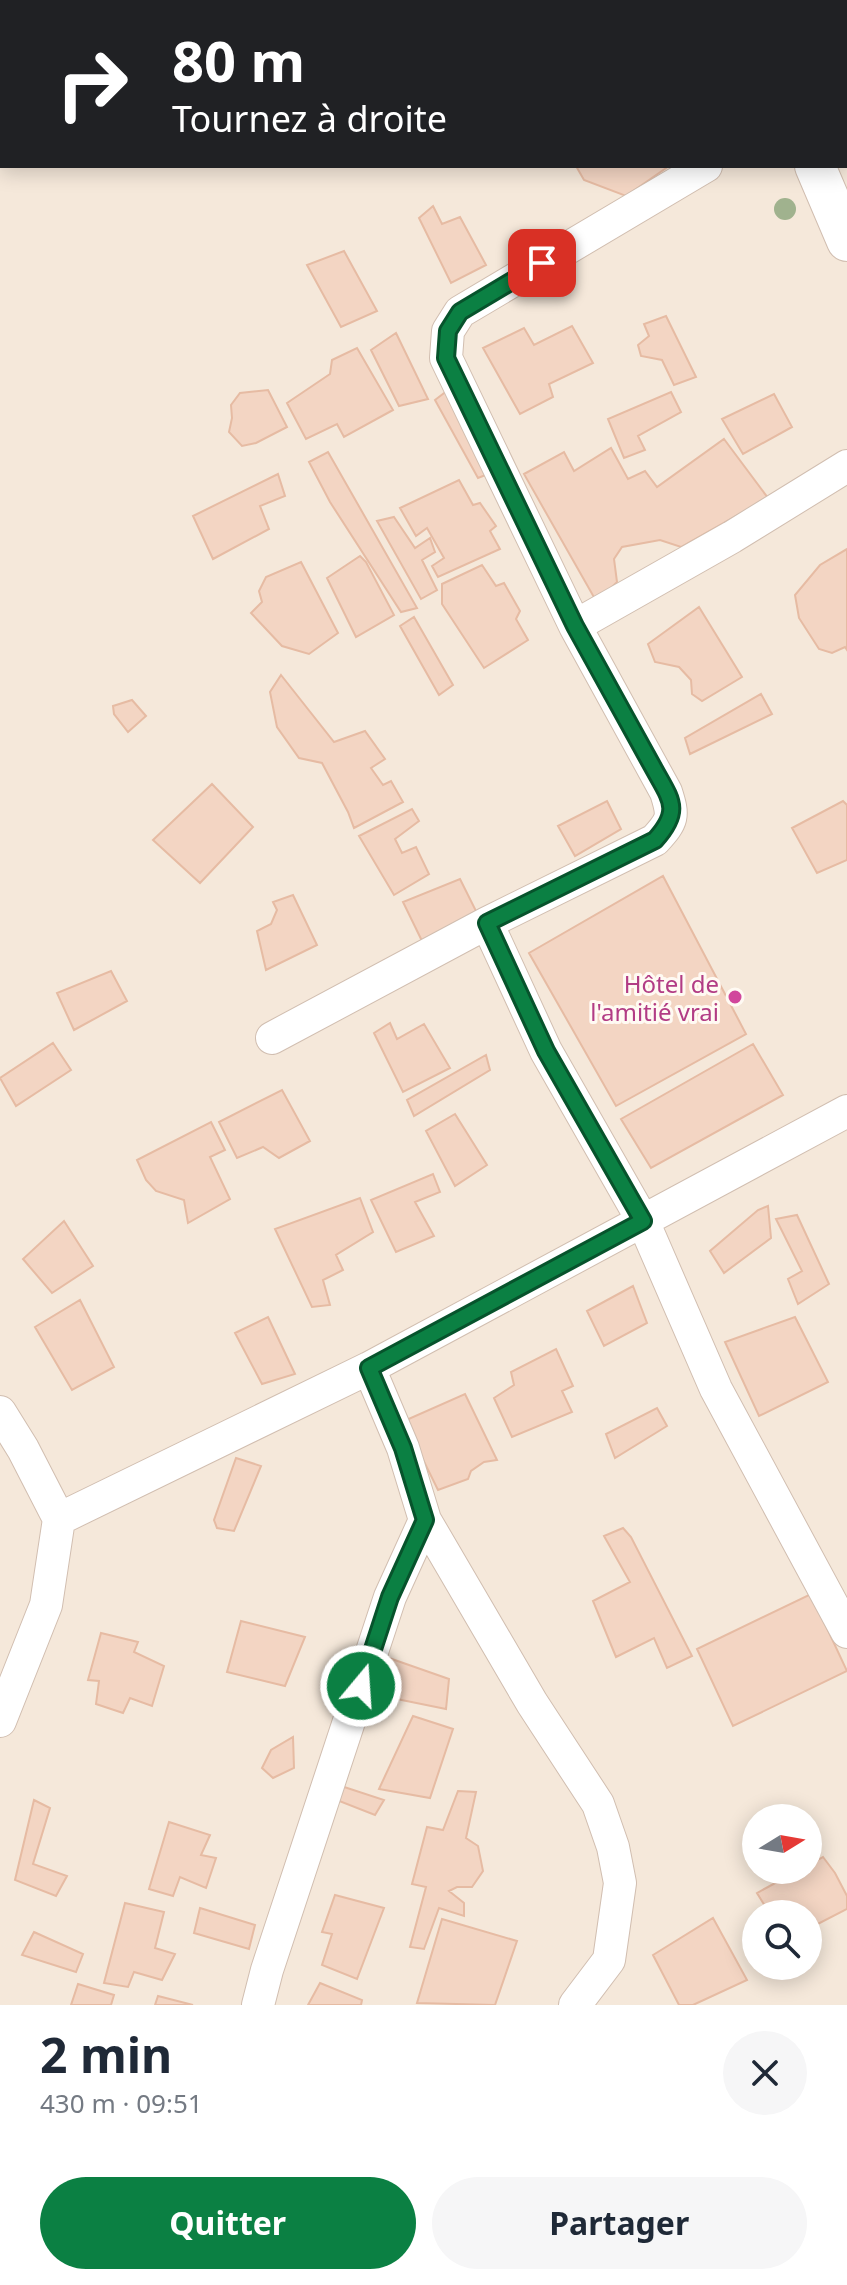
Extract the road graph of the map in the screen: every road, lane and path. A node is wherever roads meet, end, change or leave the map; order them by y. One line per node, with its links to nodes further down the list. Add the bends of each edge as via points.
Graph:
1 (703, 168): 5 (street, via 460,312 448,331 446,358)
2 (816, 168): 3 (street)
3 (847, 241)
4 (847, 466): 5 (street)
5 (575, 626): 6 (street, via 666,792 672,811 669,824 655,840)
6 (487, 923): 7 (street); 9 (street, via 546,1051)
7 (272, 1038)
8 (847, 1111): 9 (street)
9 (643, 1221): 10 (street); 14 (street, via 716,1389)
10 (369, 1368): 12 (street); 13 (street, via 403,1448)
11 (0, 1412): 12 (street)
12 (59, 1519): 15 (street, via 46,1605)
13 (425, 1520): 16 (street, via 390,1597); 17 (street, via 598,1804 613,1847 620,1883 609,1960)
14 (847, 1632)
15 (0, 1721)
16 (258, 2005)
17 (575, 2005)

